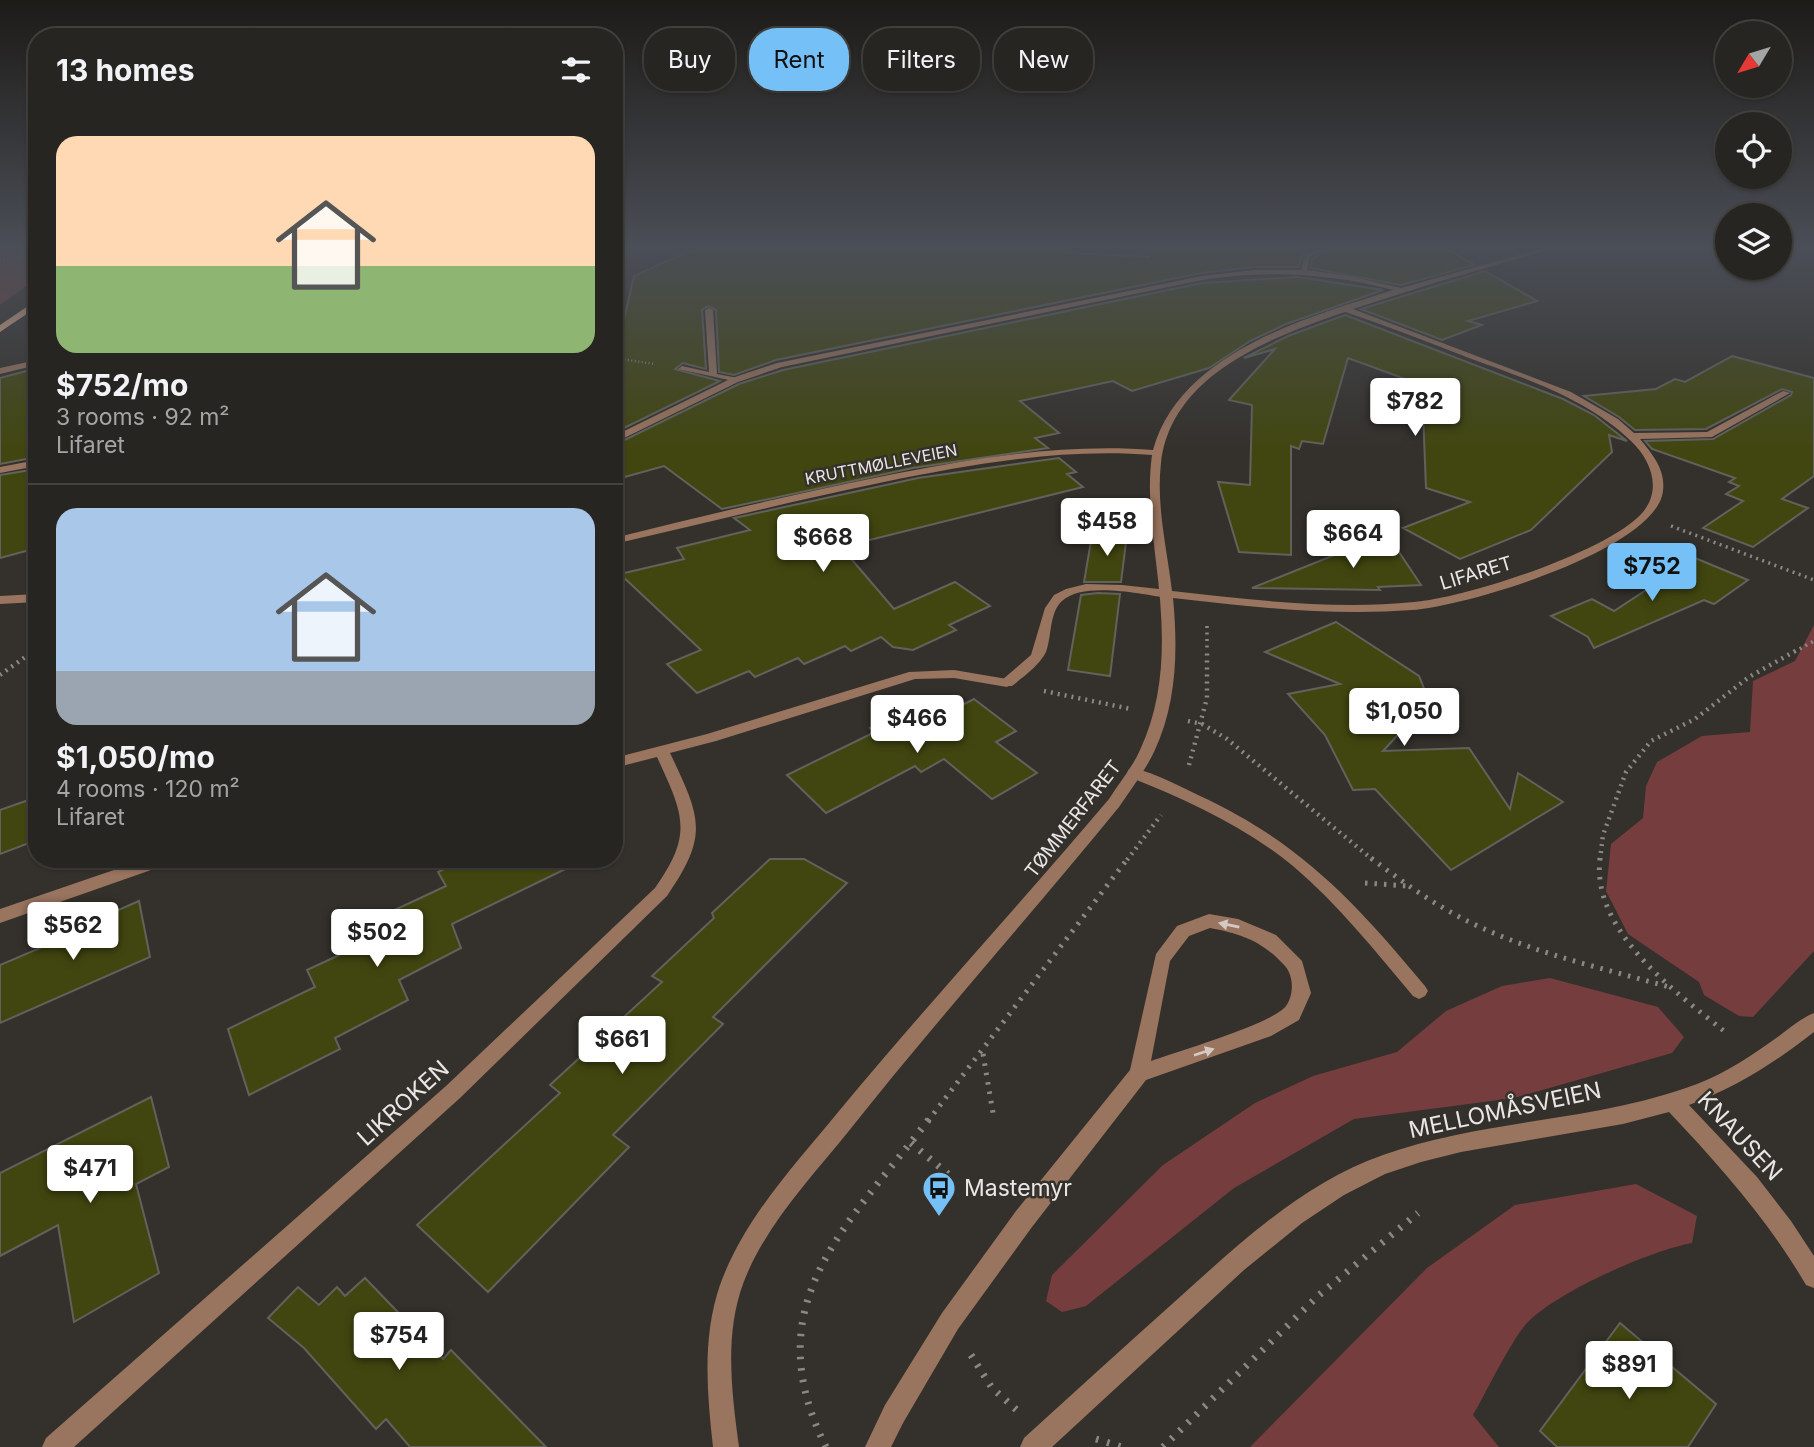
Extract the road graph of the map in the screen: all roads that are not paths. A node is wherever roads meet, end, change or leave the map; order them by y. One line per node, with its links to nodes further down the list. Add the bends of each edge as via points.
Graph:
1 (21, 315): 6 (main road)
2 (709, 315): 10 (street)
3 (1022, 315): 11 (street, via 795,361)
4 (1331, 315): 15 (street, TØMMERFARET, via 1267,339 1209,374 1174,415)
5 (1359, 315): 14 (street, via 1564,393)
6 (0, 329)
7 (28, 364): 9 (street)
8 (682, 369): 10 (street)
9 (0, 372)
10 (713, 375): 11 (street)
11 (735, 380): 13 (street)
12 (1786, 393): 14 (street, via 1709,435)
13 (623, 436)
14 (1630, 436): 19 (street, LIFARET, via 1650,458 1659,477 1655,500 1644,517 1612,539 1516,581 1435,604 1337,606)
15 (1158, 453): 18 (street, KRUTTMØLLEVEIEN, via 1082,448 996,458 801,496); 19 (street, TØMMERFARET, via 1157,527)
16 (28, 465): 17 (street)
17 (0, 470)
18 (623, 539)
19 (1168, 594): 22 (street, LIFARET, via 1091,587 1062,595 1051,607 1035,662 1007,682 954,674 914,675); 24 (street, TØMMERFARET, via 1171,664 1160,715)
20 (28, 598): 21 (street)
21 (0, 600)
22 (662, 751): 23 (street); 32 (street, LIKROKEN, via 687,803 690,822 686,855 661,892 453,1092)
23 (623, 760)
24 (1134, 773): 27 (street, via 1235,819 1278,846 1346,906); 33 (street, TØMMERFARET, via 1040,894 869,1089 749,1246 731,1286 720,1332 719,1391)
25 (139, 868): 26 (street)
26 (0, 916)
27 (1419, 991)
28 (1814, 1021): 30 (street, MELLOMÅSVEIEN, via 1733,1075)
29 (1139, 1073): 29 (street, one-way to 29, via 1239,1040 1292,1013 1302,993 1296,966 1270,940 1238,926 1209,921 1183,931 1162,959); 34 (street, via 950,1321)
30 (1672, 1101): 31 (street, KNAUSEN, via 1768,1205); 35 (street, MELLOMÅSVEIEN, via 1462,1141 1380,1166 1341,1184 1259,1243)
31 (1814, 1277)
32 (55, 1447)
33 (726, 1447)
34 (878, 1447)
35 (1033, 1447)

